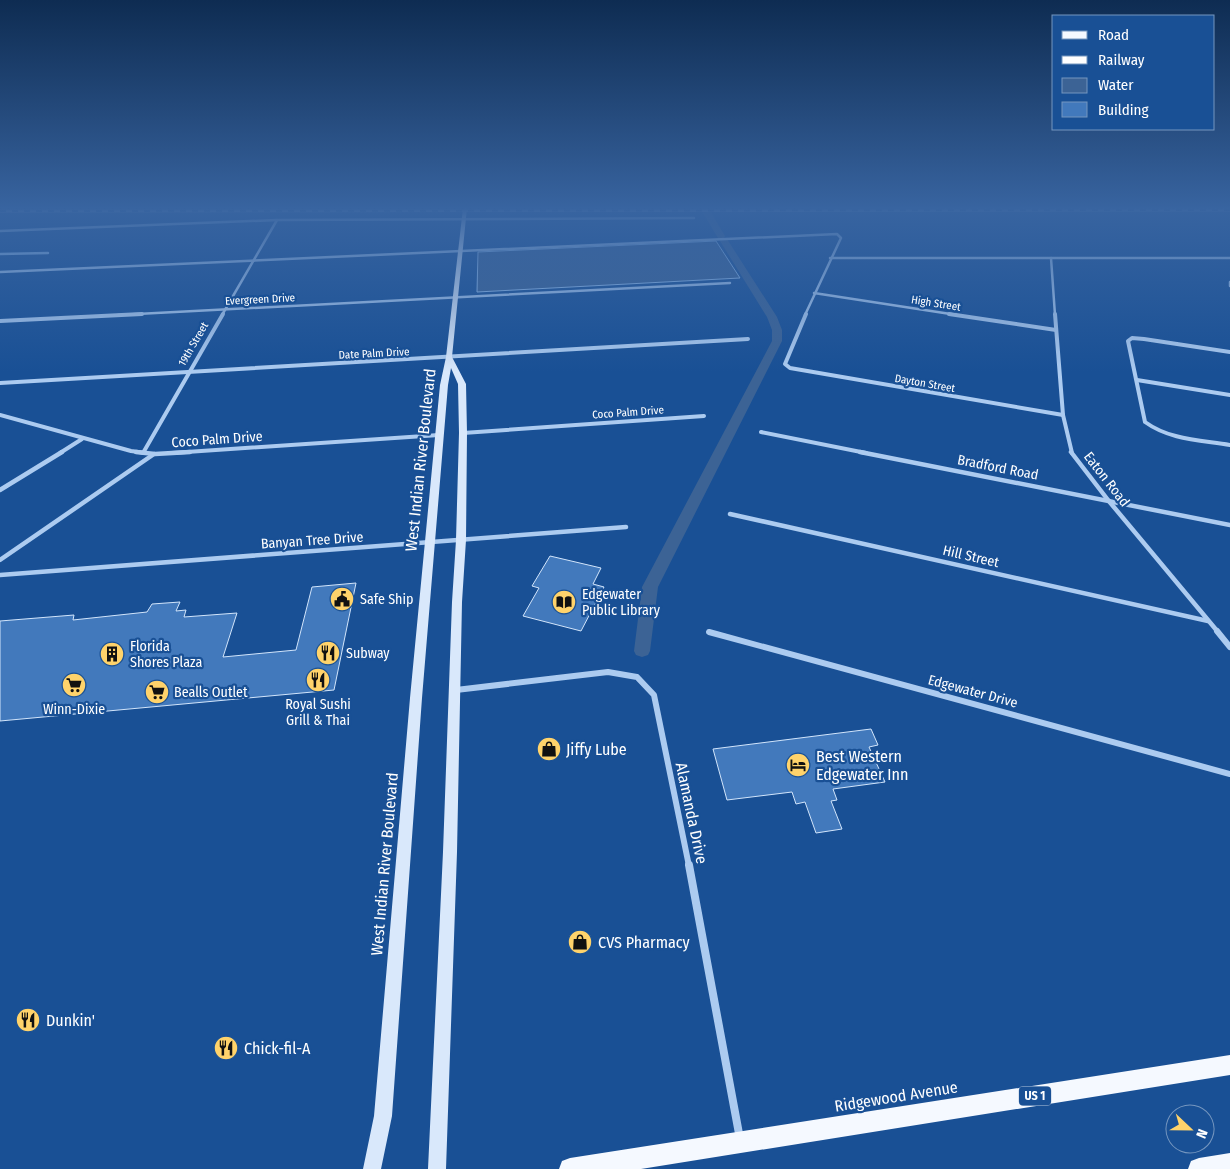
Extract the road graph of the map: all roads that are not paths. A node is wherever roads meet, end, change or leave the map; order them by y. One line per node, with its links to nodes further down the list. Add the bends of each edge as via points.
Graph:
1 (217, 263): 6 (street)
2 (252, 263): 12 (street, 19th Street)
3 (459, 263): 11 (main road)
4 (828, 263): 10 (street)
5 (1051, 263): 14 (street, Eaton Road)
6 (0, 272)
7 (1230, 282): 9 (street)
8 (730, 283): 11 (street, Evergreen Drive)
9 (1230, 286)
10 (814, 293): 14 (street, High Street); 24 (street, Dayton Street, via 785,364 790,368)
11 (456, 299): 12 (street, Evergreen Drive); 17 (main road)
12 (225, 310): 13 (street, Evergreen Drive); 18 (street, 19th Street)
13 (0, 321)
14 (1056, 330): 24 (street, Eaton Road)
15 (748, 339): 17 (street, Date Palm Drive)
16 (1230, 352): 19 (street, via 1132,338 1128,341)
17 (449, 357): 18 (street, Date Palm Drive); 26 (main road, West Indian River Boulevard, via 462,384); 27 (main road, West Indian River Boulevard)
18 (188, 372): 20 (street, Date Palm Drive); 30 (street, 19th Street)
19 (1137, 380): 21 (street); 29 (street, via 1145,422 1153,429 1164,434)
20 (0, 383)
21 (1230, 395)
22 (0, 415): 28 (street, Coco Palm Drive)
23 (704, 416): 26 (street, Coco Palm Drive)
24 (1063, 416): 33 (street, Eaton Road, via 1071,451)
25 (761, 432): 33 (street, Bradford Road)
26 (463, 433): 37 (main road, West Indian River Boulevard)
27 (439, 435): 31 (street, Coco Palm Drive); 38 (main road, West Indian River Boulevard)
28 (82, 439): 30 (street, Coco Palm Drive); 32 (street)
29 (1230, 445)
30 (143, 453): 31 (street, Coco Palm Drive)
31 (155, 454): 39 (street)
32 (0, 490)
33 (1108, 500): 35 (street, Bradford Road); 41 (street, Eaton Road)
34 (730, 514): 41 (street, Hill Street)
35 (1230, 525)
36 (626, 527): 37 (street, Banyan Tree Drive)
37 (461, 540): 38 (street, Banyan Tree Drive); 44 (main road, West Indian River Boulevard)
38 (431, 542): 40 (street, Banyan Tree Drive); 49 (main road, West Indian River Boulevard, via 382,1116)
39 (0, 560)
40 (0, 575)
41 (1208, 621): 43 (street, Eaton Road)
42 (709, 632): 45 (street, Edgewater Drive)
43 (1230, 647)
44 (456, 690): 47 (street, Alamanda Drive, via 608,672 637,677 654,695); 50 (main road, West Indian River Boulevard)
45 (1230, 774)
46 (1230, 1065): 47 (main road, Ridgewood Avenue / US 1)
47 (740, 1142): 51 (main road, Ridgewood Avenue / US 1)
48 (1230, 1164): 52 (main road)
49 (372, 1169)
50 (437, 1169)
51 (570, 1169)
52 (1199, 1169)

